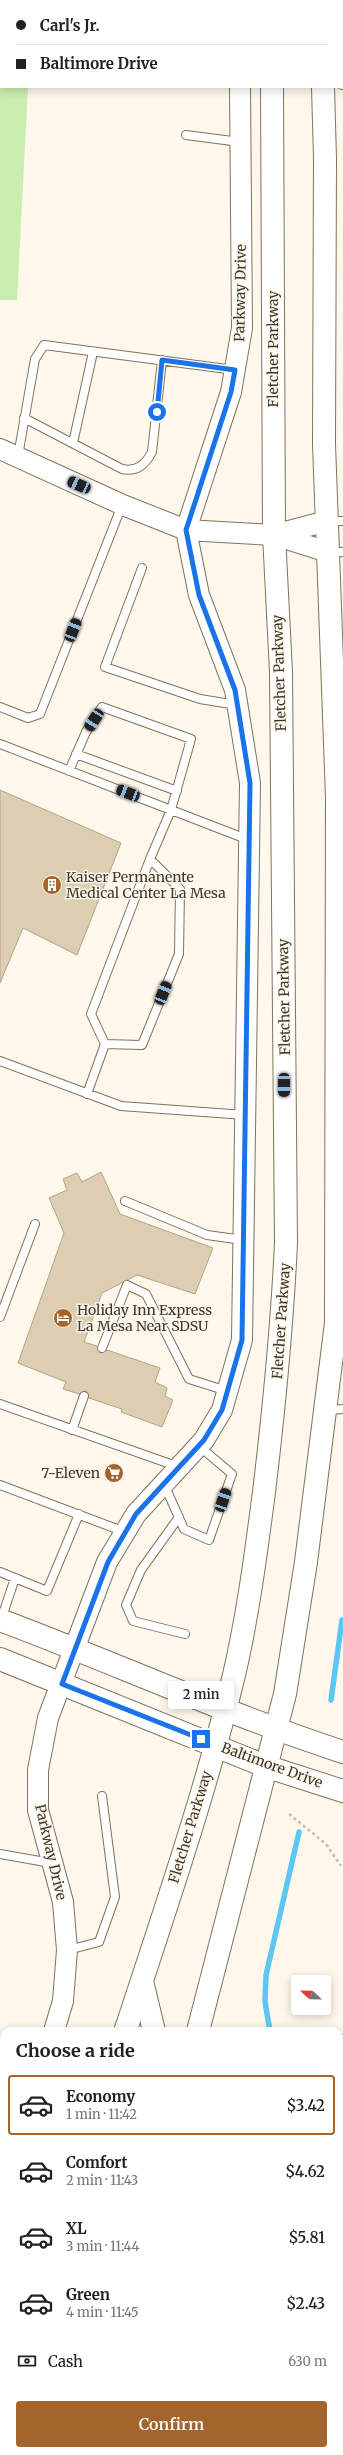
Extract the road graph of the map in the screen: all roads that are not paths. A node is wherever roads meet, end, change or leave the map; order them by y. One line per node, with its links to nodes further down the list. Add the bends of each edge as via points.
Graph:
1 (240, 88): 5 (street, Parkway Drive)
2 (272, 88): 15 (main road, Fletcher Parkway)
3 (323, 88): 13 (main road, via 324,444)
4 (186, 135): 5 (lane)
5 (241, 142): 8 (street, Parkway Drive, via 242,328)
6 (92, 352): 7 (lane); 9 (lane, via 44,345 35,359); 10 (lane)
7 (162, 360): 8 (lane); 10 (lane, via 152,452 147,462 131,471 122,469)
8 (235, 370): 14 (street, Parkway Drive, via 231,392)
9 (24, 418): 10 (lane); 11 (lane)
10 (73, 443)
11 (9, 452): 12 (street)
12 (122, 505): 14 (street); 19 (lane, via 40,714 28,718)
13 (335, 521): 15 (street); 16 (main road)
14 (186, 530): 15 (street); 18 (street, Parkway Drive, via 199,595 235,690)
15 (274, 535): 16 (street); 56 (main road, Fletcher Parkway, via 281,672 286,1243 284,1296 257,1548 234,1674)
16 (335, 552): 25 (main road)
17 (142, 568): 18 (lane, via 106,667 200,699)
18 (238, 705): 26 (street, Parkway Drive, via 250,783)
19 (0, 706)
20 (0, 744): 22 (lane)
21 (76, 754): 22 (lane); 23 (lane); 23 (lane, via 102,707 191,738)
22 (69, 771): 24 (lane)
23 (177, 791): 24 (lane)
24 (171, 810): 26 (lane); 27 (lane)
25 (340, 834): 40 (main road)
26 (249, 840): 31 (street, Parkway Drive)
27 (150, 859): 28 (lane, via 91,1014); 28 (lane, via 180,889 178,954 142,1045)
28 (105, 1044): 30 (lane)
29 (0, 1061): 30 (lane)
30 (87, 1094): 31 (lane, via 121,1106)
31 (245, 1115): 34 (street, Parkway Drive)
32 (125, 1201): 34 (lane, via 207,1235)
33 (35, 1224): 35 (lane)
34 (244, 1240): 37 (street, Parkway Drive, via 242,1340)
35 (0, 1318)
36 (102, 1348): 37 (lane, via 128,1285 146,1294 189,1379)
37 (228, 1391): 42 (street, Parkway Drive, via 222,1410)
38 (84, 1396): 41 (lane)
39 (0, 1404): 41 (lane)
40 (334, 1409): 57 (main road, via 285,1694)
41 (72, 1430): 43 (lane)
42 (199, 1446): 43 (street, Parkway Drive); 47 (lane, via 232,1474 209,1540 184,1529)
43 (180, 1468): 44 (street, Parkway Drive)
44 (164, 1484): 47 (lane); 48 (street, Parkway Drive, via 136,1514)
45 (0, 1485): 46 (lane)
46 (79, 1514): 48 (lane); 50 (lane, via 47,1591)
47 (179, 1517): 52 (lane, via 141,1570 126,1606 133,1621)
48 (125, 1532): 53 (street, Parkway Drive, via 108,1562)
49 (0, 1572): 50 (lane)
50 (15, 1578): 51 (lane)
51 (1, 1620): 53 (main road)
52 (185, 1634)
53 (76, 1648): 55 (street, Parkway Drive); 56 (main road)
54 (0, 1659): 55 (main road, Baltimore Drive)
55 (62, 1684): 58 (main road, Baltimore Drive); 64 (street, Parkway Drive, via 48,1718 38,1770 38,1810)
56 (224, 1710): 57 (main road); 58 (main road, Fletcher Parkway)
57 (275, 1730): 59 (main road); 60 (main road)
58 (215, 1745): 60 (main road, Baltimore Drive); 66 (main road, Fletcher Parkway, via 193,1823)
59 (343, 1752)
60 (265, 1766): 61 (main road, Baltimore Drive); 70 (main road)
61 (343, 1790)
62 (102, 1796): 65 (lane, via 115,1897 99,1942)
63 (0, 1854): 64 (lane)
64 (51, 1864): 65 (street, Parkway Drive, via 63,1902)
65 (67, 1950): 67 (street, Parkway Drive, via 63,2001)
66 (142, 1981): 68 (main road, Fletcher Parkway); 69 (main road)
67 (55, 2027)
68 (128, 2027)
69 (153, 2027)
70 (199, 2027)

